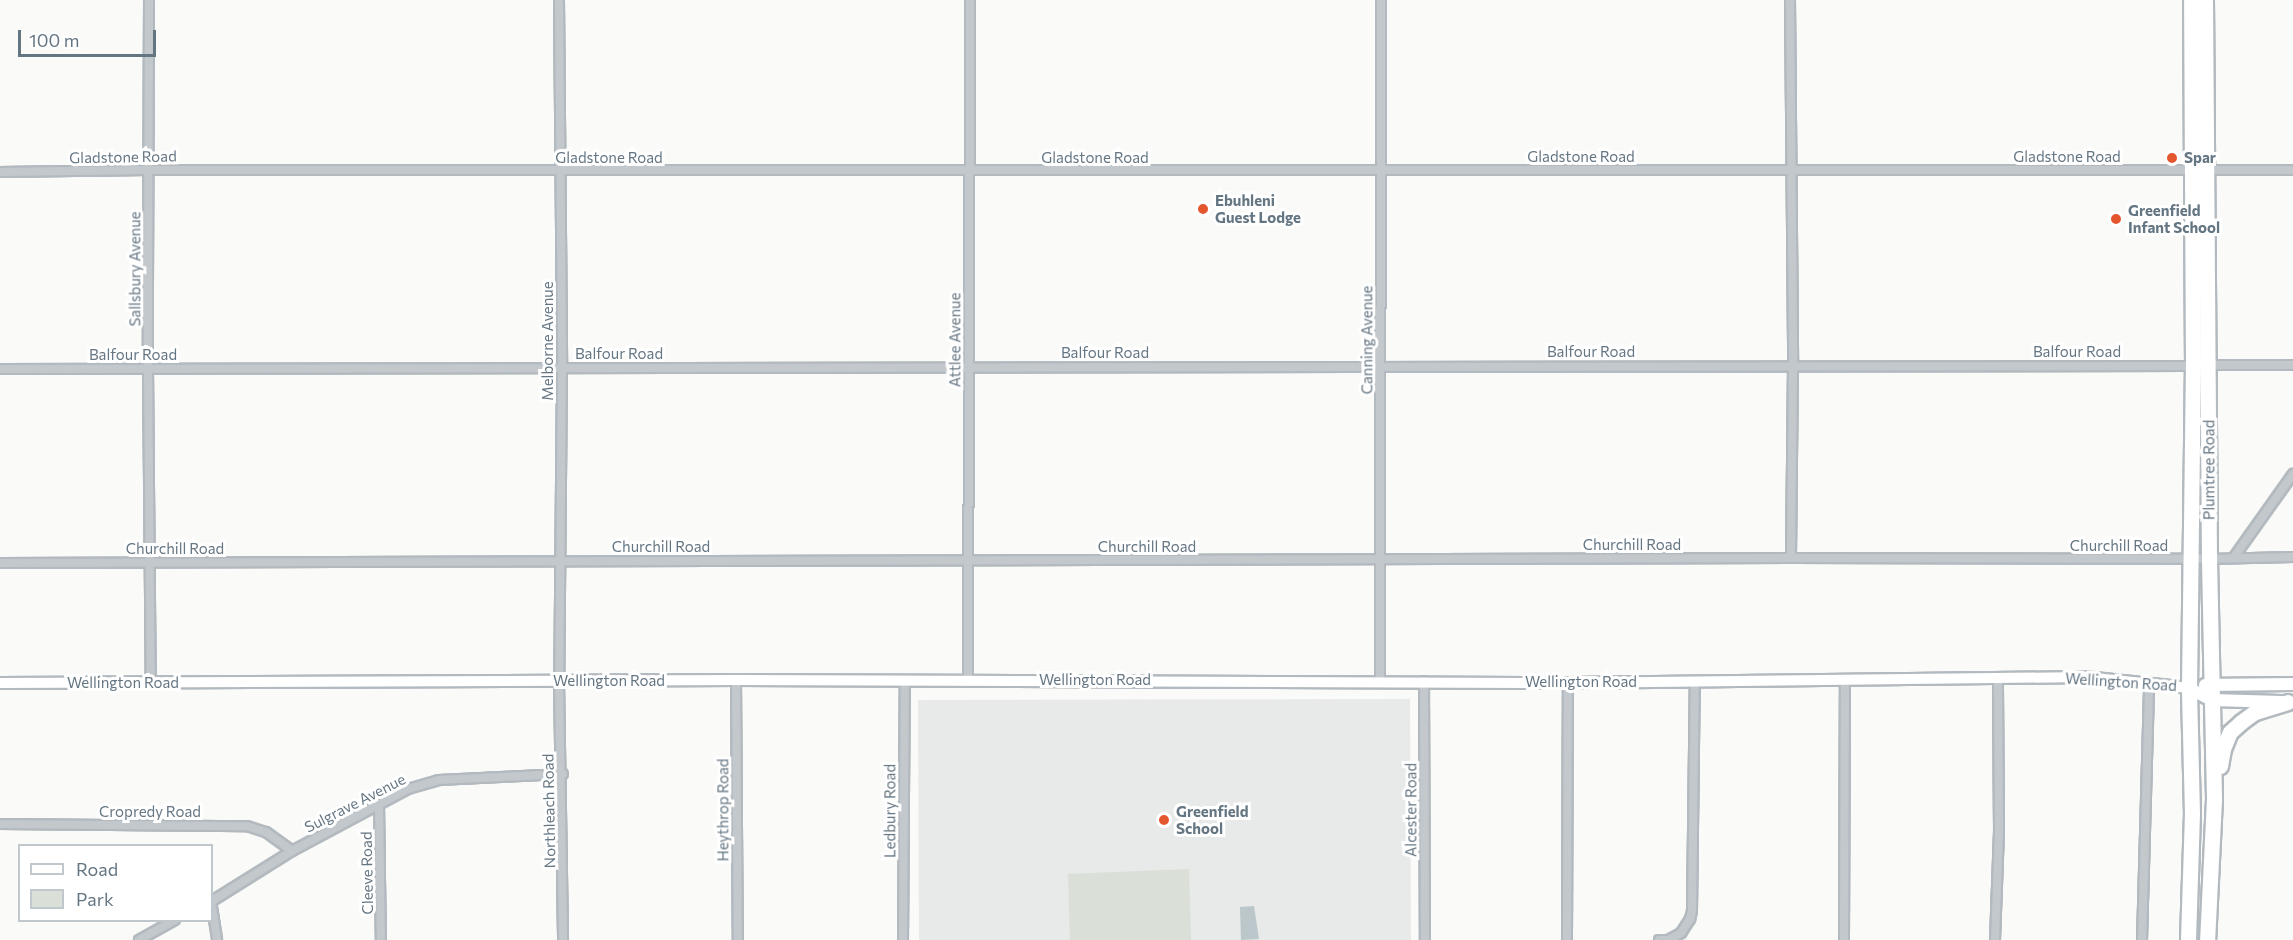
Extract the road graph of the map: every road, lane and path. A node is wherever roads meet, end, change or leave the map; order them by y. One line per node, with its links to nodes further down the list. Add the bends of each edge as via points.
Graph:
1 (149, 0): 8 (street, Sallsbury Avenue)
2 (559, 0): 15 (street, Melborne Avenue)
3 (970, 0): 16 (street, Attlee Avenue)
4 (1381, 0): 12 (street, Canning Avenue)
5 (1790, 0): 13 (street)
6 (2191, 0): 9 (highway, Plumtree Road)
7 (2205, 0): 10 (highway, Plumtree Road)
8 (149, 170): 14 (street, Gladstone Road); 15 (street, Gladstone Road); 24 (street, Sallsbury Avenue)
9 (2190, 170): 10 (street, Gladstone Road); 13 (street, Gladstone Road); 21 (highway, Plumtree Road)
10 (2206, 170): 11 (street, Gladstone Road); 19 (highway, Plumtree Road)
11 (2293, 170)
12 (1380, 171): 13 (street, Gladstone Road); 16 (street, Gladstone Road); 17 (street, Canning Avenue)
13 (1790, 171): 18 (street)
14 (0, 172)
15 (560, 172): 16 (street, Gladstone Road); 22 (street, Melborne Avenue)
16 (969, 172): 23 (street, Attlee Avenue)
17 (1381, 365): 18 (street, Balfour Road); 23 (street, Balfour Road); 30 (street, Canning Avenue)
18 (1793, 365): 21 (street, Balfour Road); 29 (street)
19 (2209, 365): 20 (street, Balfour Road); 21 (street, Balfour Road); 32 (highway, Plumtree Road)
20 (2293, 365)
21 (2193, 366): 31 (highway, Plumtree Road)
22 (562, 367): 23 (street, Balfour Road); 24 (street, Balfour Road); 33 (street, Melborne Avenue)
23 (968, 367): 34 (street, Attlee Avenue)
24 (148, 368): 25 (street, Balfour Road); 35 (street, Sallsbury Avenue)
25 (0, 369)
26 (2293, 474): 27 (street)
27 (2234, 557): 28 (street, Churchill Road); 32 (street, Churchill Road)
28 (2293, 557)
29 (1791, 558): 30 (street, Churchill Road); 31 (street, Churchill Road)
30 (1380, 560): 34 (street, Churchill Road); 40 (street, Canning Avenue)
31 (2190, 560): 32 (street, Churchill Road); 52 (highway, Plumtree Road)
32 (2209, 560): 49 (highway, Plumtree Road)
33 (560, 561): 34 (street, Churchill Road); 35 (street, Churchill Road); 42 (street, Melborne Avenue)
34 (968, 561): 39 (street, Attlee Avenue)
35 (150, 562): 36 (street, Churchill Road); 47 (street, Sallsbury Avenue)
36 (0, 563)
37 (1998, 679): 41 (main road, Wellington Road); 51 (main road, Wellington Road, via 2085,677); 73 (street)
38 (736, 680): 42 (main road, Wellington Road); 45 (main road, Wellington Road); 67 (street, Heythrop Road)
39 (968, 680): 40 (main road, Wellington Road); 45 (main road, Wellington Road)
40 (1380, 680): 43 (main road, Wellington Road)
41 (1845, 680): 44 (main road, Wellington Road); 72 (street)
42 (559, 681): 47 (main road, Wellington Road); 55 (street, Northleach Road)
43 (1424, 681): 48 (main road, Wellington Road); 69 (street, Alcester Road)
44 (1695, 681): 48 (main road, Wellington Road); 71 (street, via 1692,911 1681,933)
45 (905, 682): 68 (street, Ledbury Road)
46 (0, 683): 47 (main road, Wellington Road)
47 (151, 683)
48 (1568, 683): 70 (street)
49 (2212, 683): 50 (main road); 52 (main road); 53 (highway, Plumtree Road)
50 (2293, 684)
51 (2150, 685): 52 (main road, Wellington Road); 74 (street)
52 (2189, 688): 53 (main road); 75 (highway, Plumtree Road, via 2192,814)
53 (2212, 700): 54 (main road); 56 (highway, Plumtree Road)
54 (2290, 702): 56 (highway, via 2255,712 2230,732)
55 (562, 774): 57 (street, Sulgrave Avenue, via 439,780 408,789); 66 (street, Northleach Road)
56 (2214, 799): 76 (highway, Plumtree Road)
57 (379, 805): 59 (street, Sulgrave Avenue); 65 (street, Cleeve Road)
58 (0, 824): 59 (street, Cropredy Road, via 248,826 266,831)
59 (292, 850): 60 (street, Sulgrave Avenue)
60 (213, 900)
61 (213, 914): 64 (street)
62 (174, 922): 63 (street)
63 (139, 940)
64 (217, 940)
65 (381, 940)
66 (563, 940)
67 (738, 940)
68 (903, 940)
69 (1425, 940)
70 (1567, 940)
71 (1659, 940)
72 (1844, 940)
73 (1995, 940)
74 (2142, 940)
75 (2188, 940)
76 (2207, 940)

